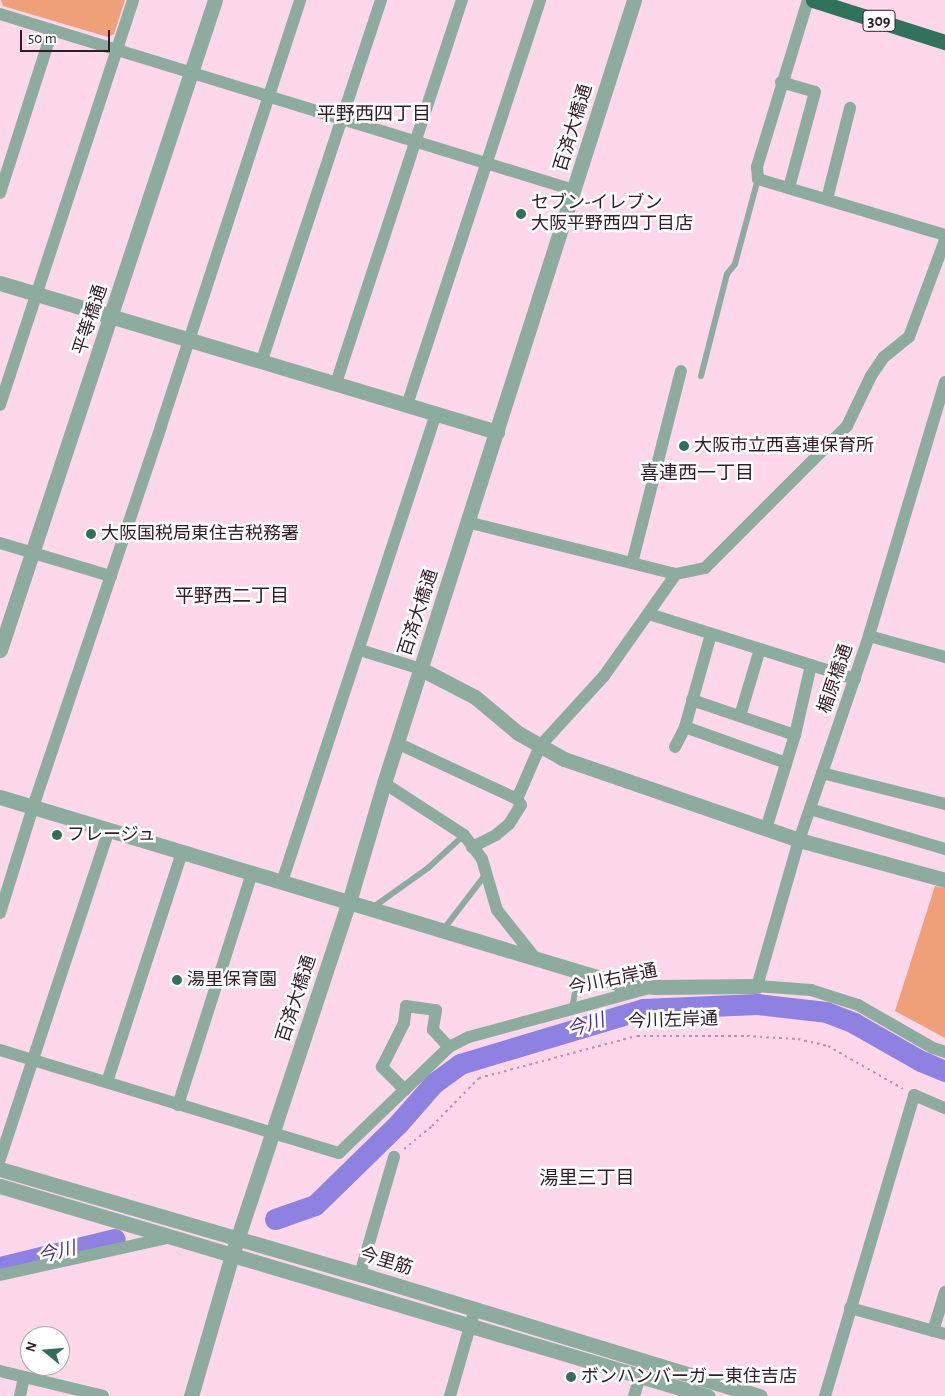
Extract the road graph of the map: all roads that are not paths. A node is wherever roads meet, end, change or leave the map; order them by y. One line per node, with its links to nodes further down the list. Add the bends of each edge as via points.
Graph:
1 (133, 0): 13 (street)
2 (215, 0): 14 (street, 平等橋通)
3 (300, 0): 16 (street)
4 (381, 0): 18 (street)
5 (462, 0): 19 (street)
6 (540, 0): 20 (street)
7 (634, 0): 23 (street, 百済大橋通)
8 (808, 0): 15 (street)
9 (813, 0): 12 (highway, 309)
10 (0, 14): 11 (street)
11 (52, 30): 13 (street); 24 (street)
12 (945, 42)
13 (117, 50): 14 (street); 29 (street)
14 (192, 73): 16 (street); 30 (street, 平等橋通)
15 (781, 82): 21 (street, via 757,167); 22 (street, via 816,92)
16 (269, 96): 18 (street); 31 (street)
17 (850, 108): 25 (street)
18 (342, 118): 19 (street); 32 (street)
19 (416, 140): 20 (street); 36 (street)
20 (487, 162): 23 (street); 38 (street)
21 (758, 179): 22 (street); 34 (lane, via 735,264 727,274)
22 (789, 188): 25 (street)
23 (574, 190): 40 (street, 百済大橋通)
24 (0, 193)
25 (827, 199): 26 (street)
26 (945, 235)
27 (945, 240): 45 (street, via 908,337 884,357 847,426 705,568)
28 (0, 283): 29 (street)
29 (37, 294): 30 (street); 37 (street)
30 (112, 318): 31 (street); 43 (street, 平等橋通)
31 (188, 339): 32 (street); 46 (street)
32 (262, 360): 36 (street)
33 (681, 371): 44 (street)
34 (701, 376)
35 (945, 382): 49 (street, 楯原橋通)
36 (336, 383): 38 (street)
37 (0, 405)
38 (407, 405): 39 (street)
39 (436, 414): 40 (street); 52 (street)
40 (497, 432): 41 (street, 百済大橋通)
41 (467, 522): 44 (street); 55 (street, 百済大橋通)
42 (0, 543): 43 (street)
43 (32, 554): 46 (street); 51 (street, 平等橋通)
44 (632, 563): 45 (street)
45 (676, 574): 47 (street)
46 (112, 576): 70 (street)
47 (649, 614): 48 (street); 62 (street, via 604,676)
48 (711, 634): 50 (street); 57 (street)
49 (870, 636): 53 (street); 56 (street, 楯原橋通)
50 (760, 649): 54 (street); 58 (street)
51 (0, 650)
52 (360, 650): 55 (street); 82 (street)
53 (945, 657)
54 (811, 665): 56 (street); 60 (street)
55 (421, 669): 61 (street, 百済大橋通); 62 (street, via 475,697 518,733)
56 (855, 679): 65 (street, 楯原橋通)
57 (692, 700): 58 (street); 59 (street)
58 (740, 716): 60 (street)
59 (685, 727): 63 (street); 64 (street)
60 (794, 735): 64 (street)
61 (397, 743): 66 (street, 百済大橋通); 68 (street)
62 (540, 746): 68 (street); 72 (street, via 564,760)
63 (675, 747)
64 (786, 763): 72 (street)
65 (822, 773): 69 (street); 71 (street, 楯原橋通)
66 (384, 783): 74 (street); 83 (street, 百済大橋通)
67 (0, 797): 70 (street)
68 (517, 799): 76 (street, via 521,805 509,824 496,835)
69 (945, 804)
70 (33, 807): 73 (street); 85 (street)
71 (810, 809): 75 (street, 楯原橋通); 77 (street)
72 (766, 829): 75 (street)
73 (109, 830): 78 (street); 95 (street)
74 (464, 835): 76 (street); 84 (lane, via 428,868)
75 (799, 840): 81 (street); 89 (street, 楯原橋通)
76 (472, 846): 80 (street, via 482,859)
77 (945, 849)
78 (182, 852): 79 (street); 96 (street)
79 (252, 873): 82 (street); 98 (street)
80 (486, 874): 86 (lane); 87 (street, via 497,910)
81 (945, 880)
82 (282, 882): 83 (street)
83 (348, 902): 84 (street); 100 (street, 百済大橋通)
84 (371, 908): 86 (street)
85 (0, 912)
86 (443, 930): 87 (street)
87 (535, 958): 88 (street)
88 (579, 972): 90 (street, via 617,983); 91 (lane)
89 (757, 986): 90 (street, 今川右岸通); 94 (street, 今川右岸通, via 811,990 858,1006)
90 (655, 987): 91 (street, 今川右岸通)
91 (572, 1008): 92 (street, 今川右岸通, via 469,1037)
92 (449, 1047): 97 (street, 今川右岸通); 97 (street, via 433,1030 436,1010 406,1006 404,1023 382,1067)
93 (0, 1050): 95 (street)
94 (945, 1052)
95 (33, 1060): 96 (street); 102 (street)
96 (106, 1082): 98 (street)
97 (405, 1090): 100 (street, 今川右岸通, via 339,1153)
98 (178, 1105): 100 (street)
99 (945, 1108): 111 (street, via 914,1095)
100 (272, 1132): 106 (street, 百済大橋通)
101 (394, 1157): 108 (street)
102 (0, 1159)
103 (0, 1169): 106 (street, 今里筋)
104 (0, 1186): 105 (street, 今里筋)
105 (171, 1237): 107 (street, 今里筋); 109 (street)
106 (238, 1238): 107 (street, 百済大橋通); 108 (street, 今里筋)
107 (232, 1255): 113 (street, 今里筋); 120 (street)
108 (360, 1274): 112 (street, 今里筋)
109 (0, 1275)
110 (945, 1292): 114 (street)
111 (850, 1308): 114 (street); 125 (street)
112 (475, 1309): 113 (street); 124 (street, 今里筋)
113 (471, 1325): 116 (street, 今里筋); 121 (street)
114 (939, 1333)
115 (0, 1371): 117 (street)
116 (640, 1376): 122 (street); 123 (street, 今里筋)
117 (24, 1377): 118 (street); 119 (street)
118 (20, 1396)
119 (103, 1396)
120 (191, 1396)
121 (450, 1396)
122 (634, 1396)
123 (707, 1396)
124 (760, 1396)
125 (825, 1396)

